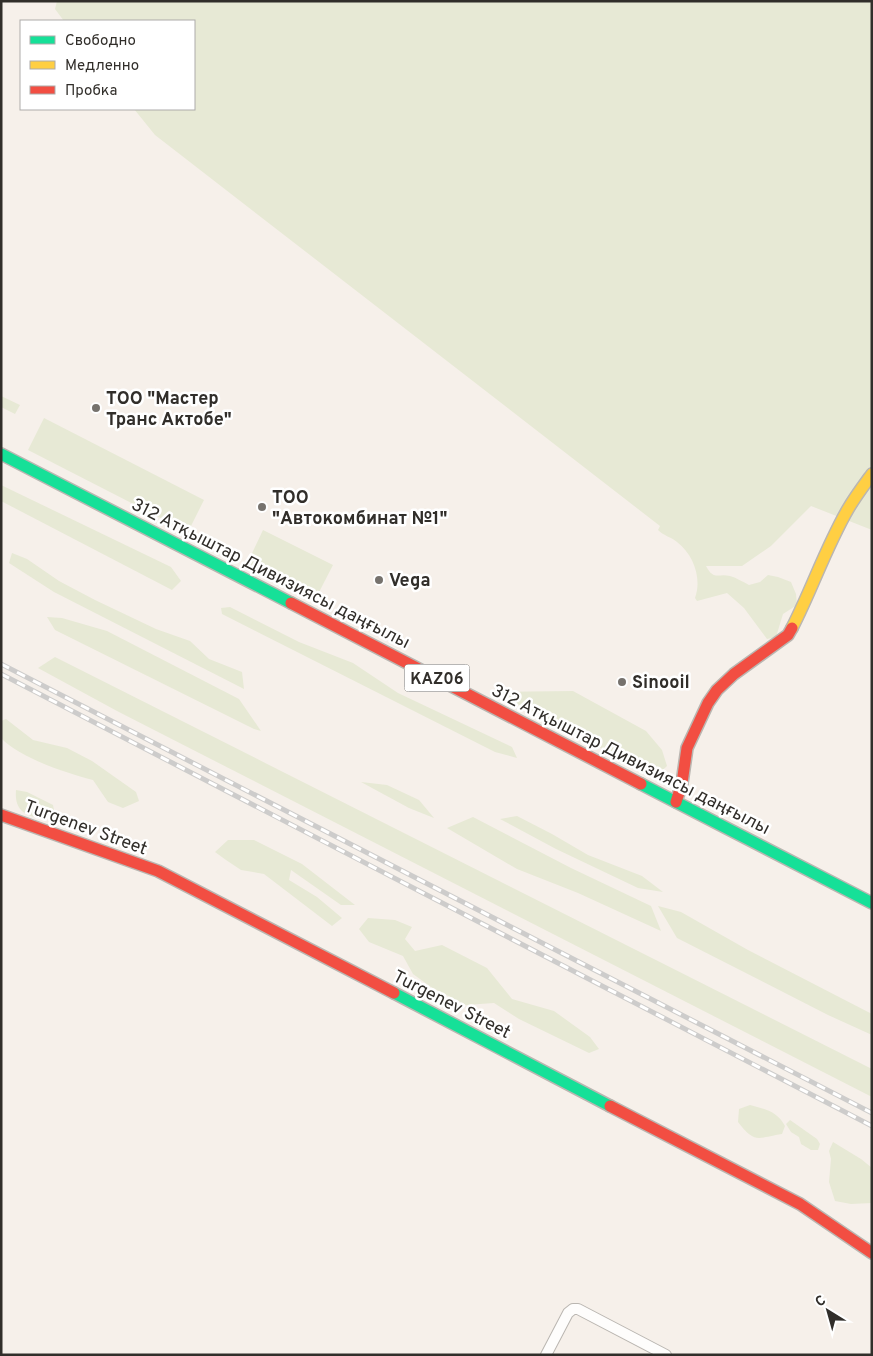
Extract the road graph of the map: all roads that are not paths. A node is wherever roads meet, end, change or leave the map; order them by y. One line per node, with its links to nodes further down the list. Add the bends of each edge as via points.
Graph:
1 (1, 454): 3 (main road, 312 Атқыштар Дивизиясы даңғылы / KАZ06)
2 (872, 474): 3 (main road, via 848,508 788,635 734,674 708,703 687,748)
3 (676, 802): 5 (main road, 312 Атқыштар Дивизиясы даңғылы / KАZ06)
4 (1, 815): 6 (main road, Turgenev Street, via 158,871 800,1204)
5 (872, 903)
6 (872, 1254)
7 (546, 1355): 8 (street, via 572,1309 578,1309)
8 (666, 1355)

